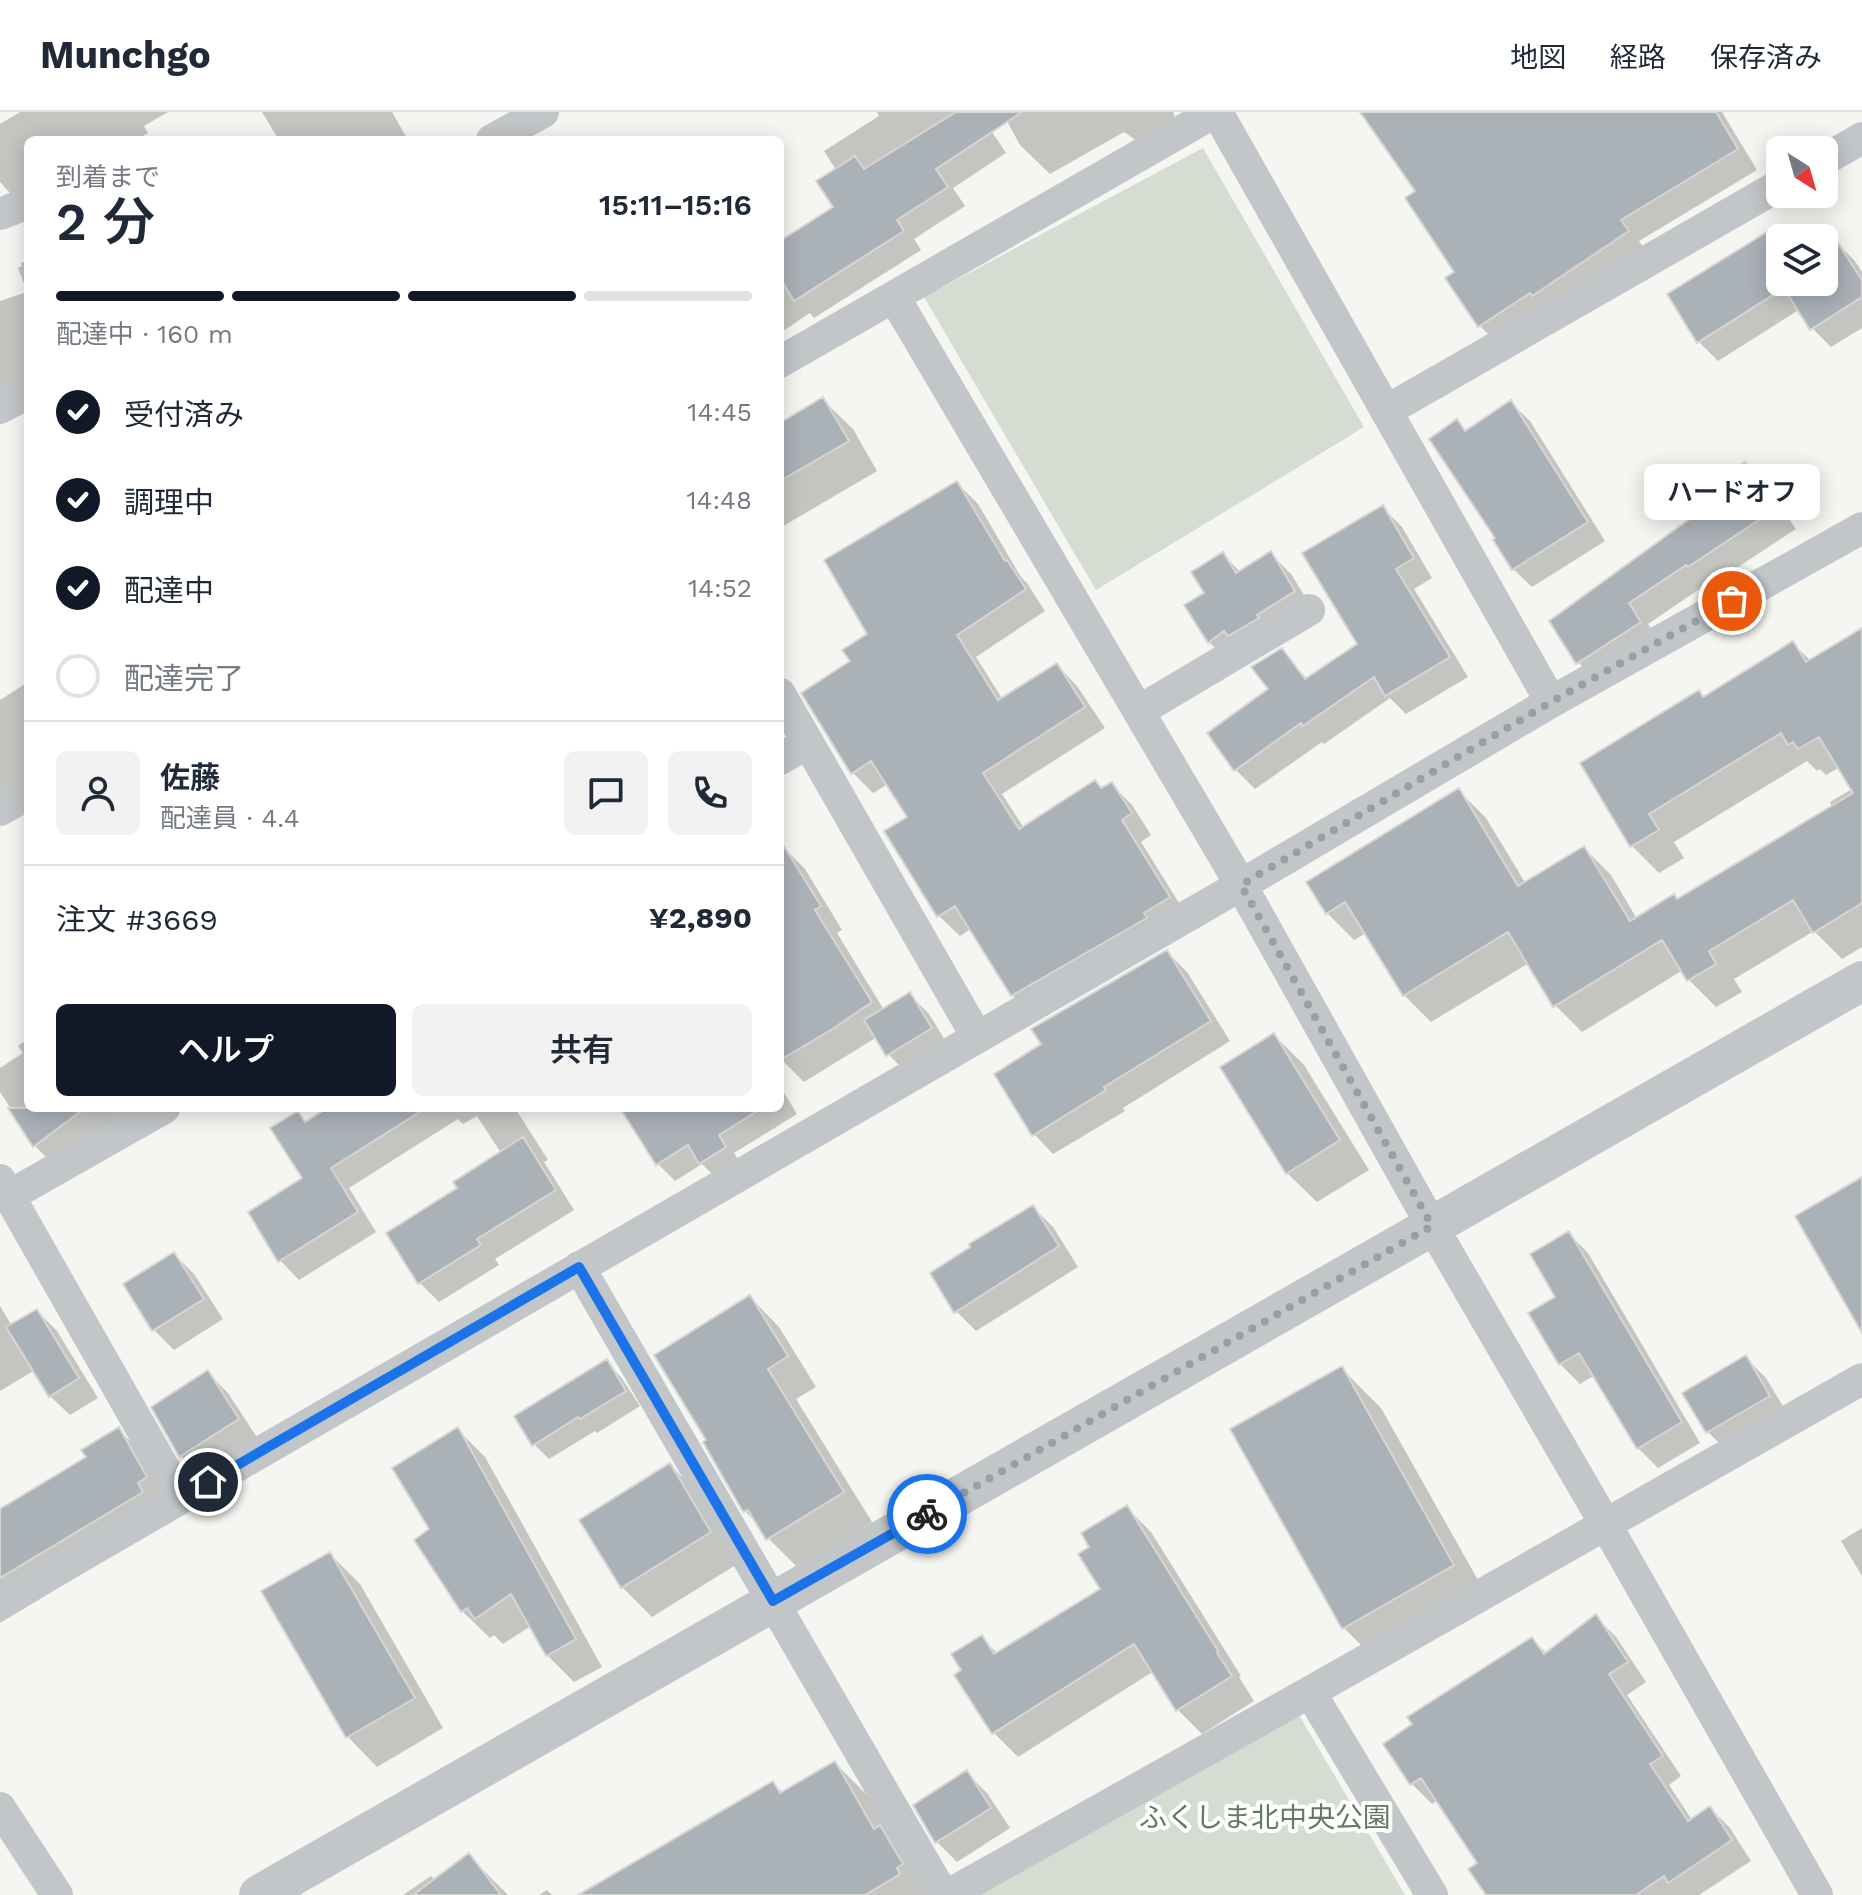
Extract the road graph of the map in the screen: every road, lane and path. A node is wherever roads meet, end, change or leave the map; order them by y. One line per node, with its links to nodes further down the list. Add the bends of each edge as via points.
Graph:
1 (543, 112): 3 (street)
2 (1216, 112): 9 (street); 13 (street)
3 (499, 136)
4 (1862, 138): 5 (street)
5 (1838, 152)
6 (1766, 193): 13 (street)
7 (24, 205): 8 (street)
8 (0, 214)
9 (894, 297): 10 (street); 18 (street)
10 (784, 360)
11 (24, 395): 12 (street)
12 (0, 408)
13 (1386, 411): 17 (street)
14 (1862, 528): 17 (street)
15 (1309, 610): 18 (street)
16 (784, 701): 19 (street)
17 (1551, 702): 23 (street)
18 (1139, 711): 23 (street)
19 (808, 743): 20 (street); 25 (street)
20 (784, 757)
21 (24, 796): 22 (street)
22 (0, 810)
23 (1241, 885): 25 (street); 28 (street)
24 (1862, 981): 28 (street)
25 (977, 1037): 29 (street)
26 (156, 1112): 27 (street)
27 (4, 1188): 31 (street)
28 (1432, 1226): 32 (street); 33 (street)
29 (579, 1267): 31 (street); 33 (street)
30 (1862, 1379): 32 (street)
31 (181, 1498): 34 (street)
32 (1606, 1525): 35 (street); 41 (street)
33 (773, 1601): 38 (street); 39 (street)
34 (0, 1603)
35 (1310, 1692): 39 (street); 40 (street)
36 (0, 1808): 37 (street)
37 (57, 1895)
38 (259, 1895)
39 (946, 1895)
40 (1432, 1895)
41 (1817, 1895)

